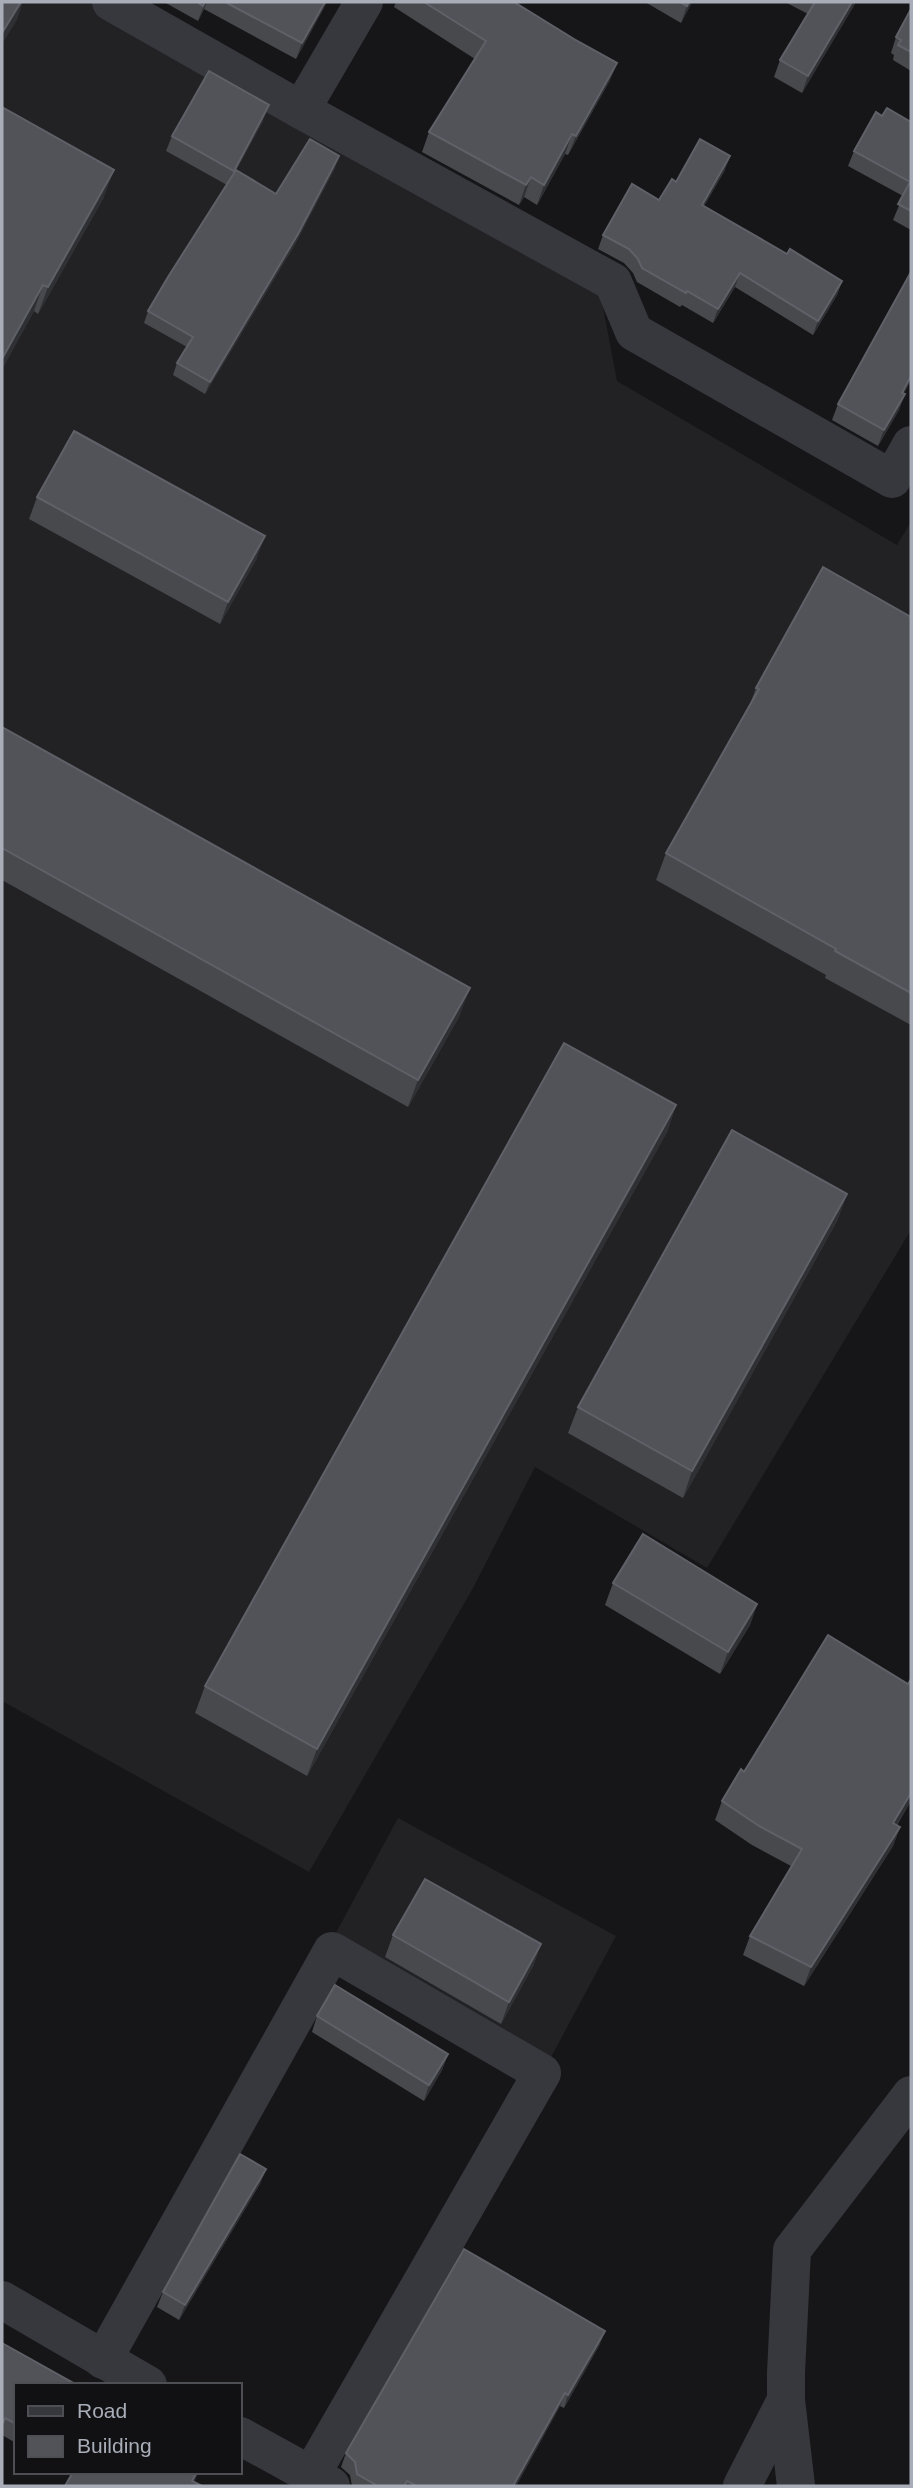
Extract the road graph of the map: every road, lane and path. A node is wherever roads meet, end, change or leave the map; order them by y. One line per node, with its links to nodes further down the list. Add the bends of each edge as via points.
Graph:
1 (111, 2): 3 (street)
2 (364, 2): 3 (street)
3 (301, 110): 4 (street, via 614,282 634,332 892,479)
4 (911, 445)
5 (911, 2095): 9 (street, via 792,2250)
6 (2, 2300): 7 (street)
7 (103, 2360): 8 (street); 11 (street, via 332,1951 542,2073)
8 (144, 2383)
9 (786, 2400): 12 (street); 13 (street)
10 (242, 2437): 11 (street)
11 (321, 2481)
12 (741, 2486)
13 (796, 2486)

